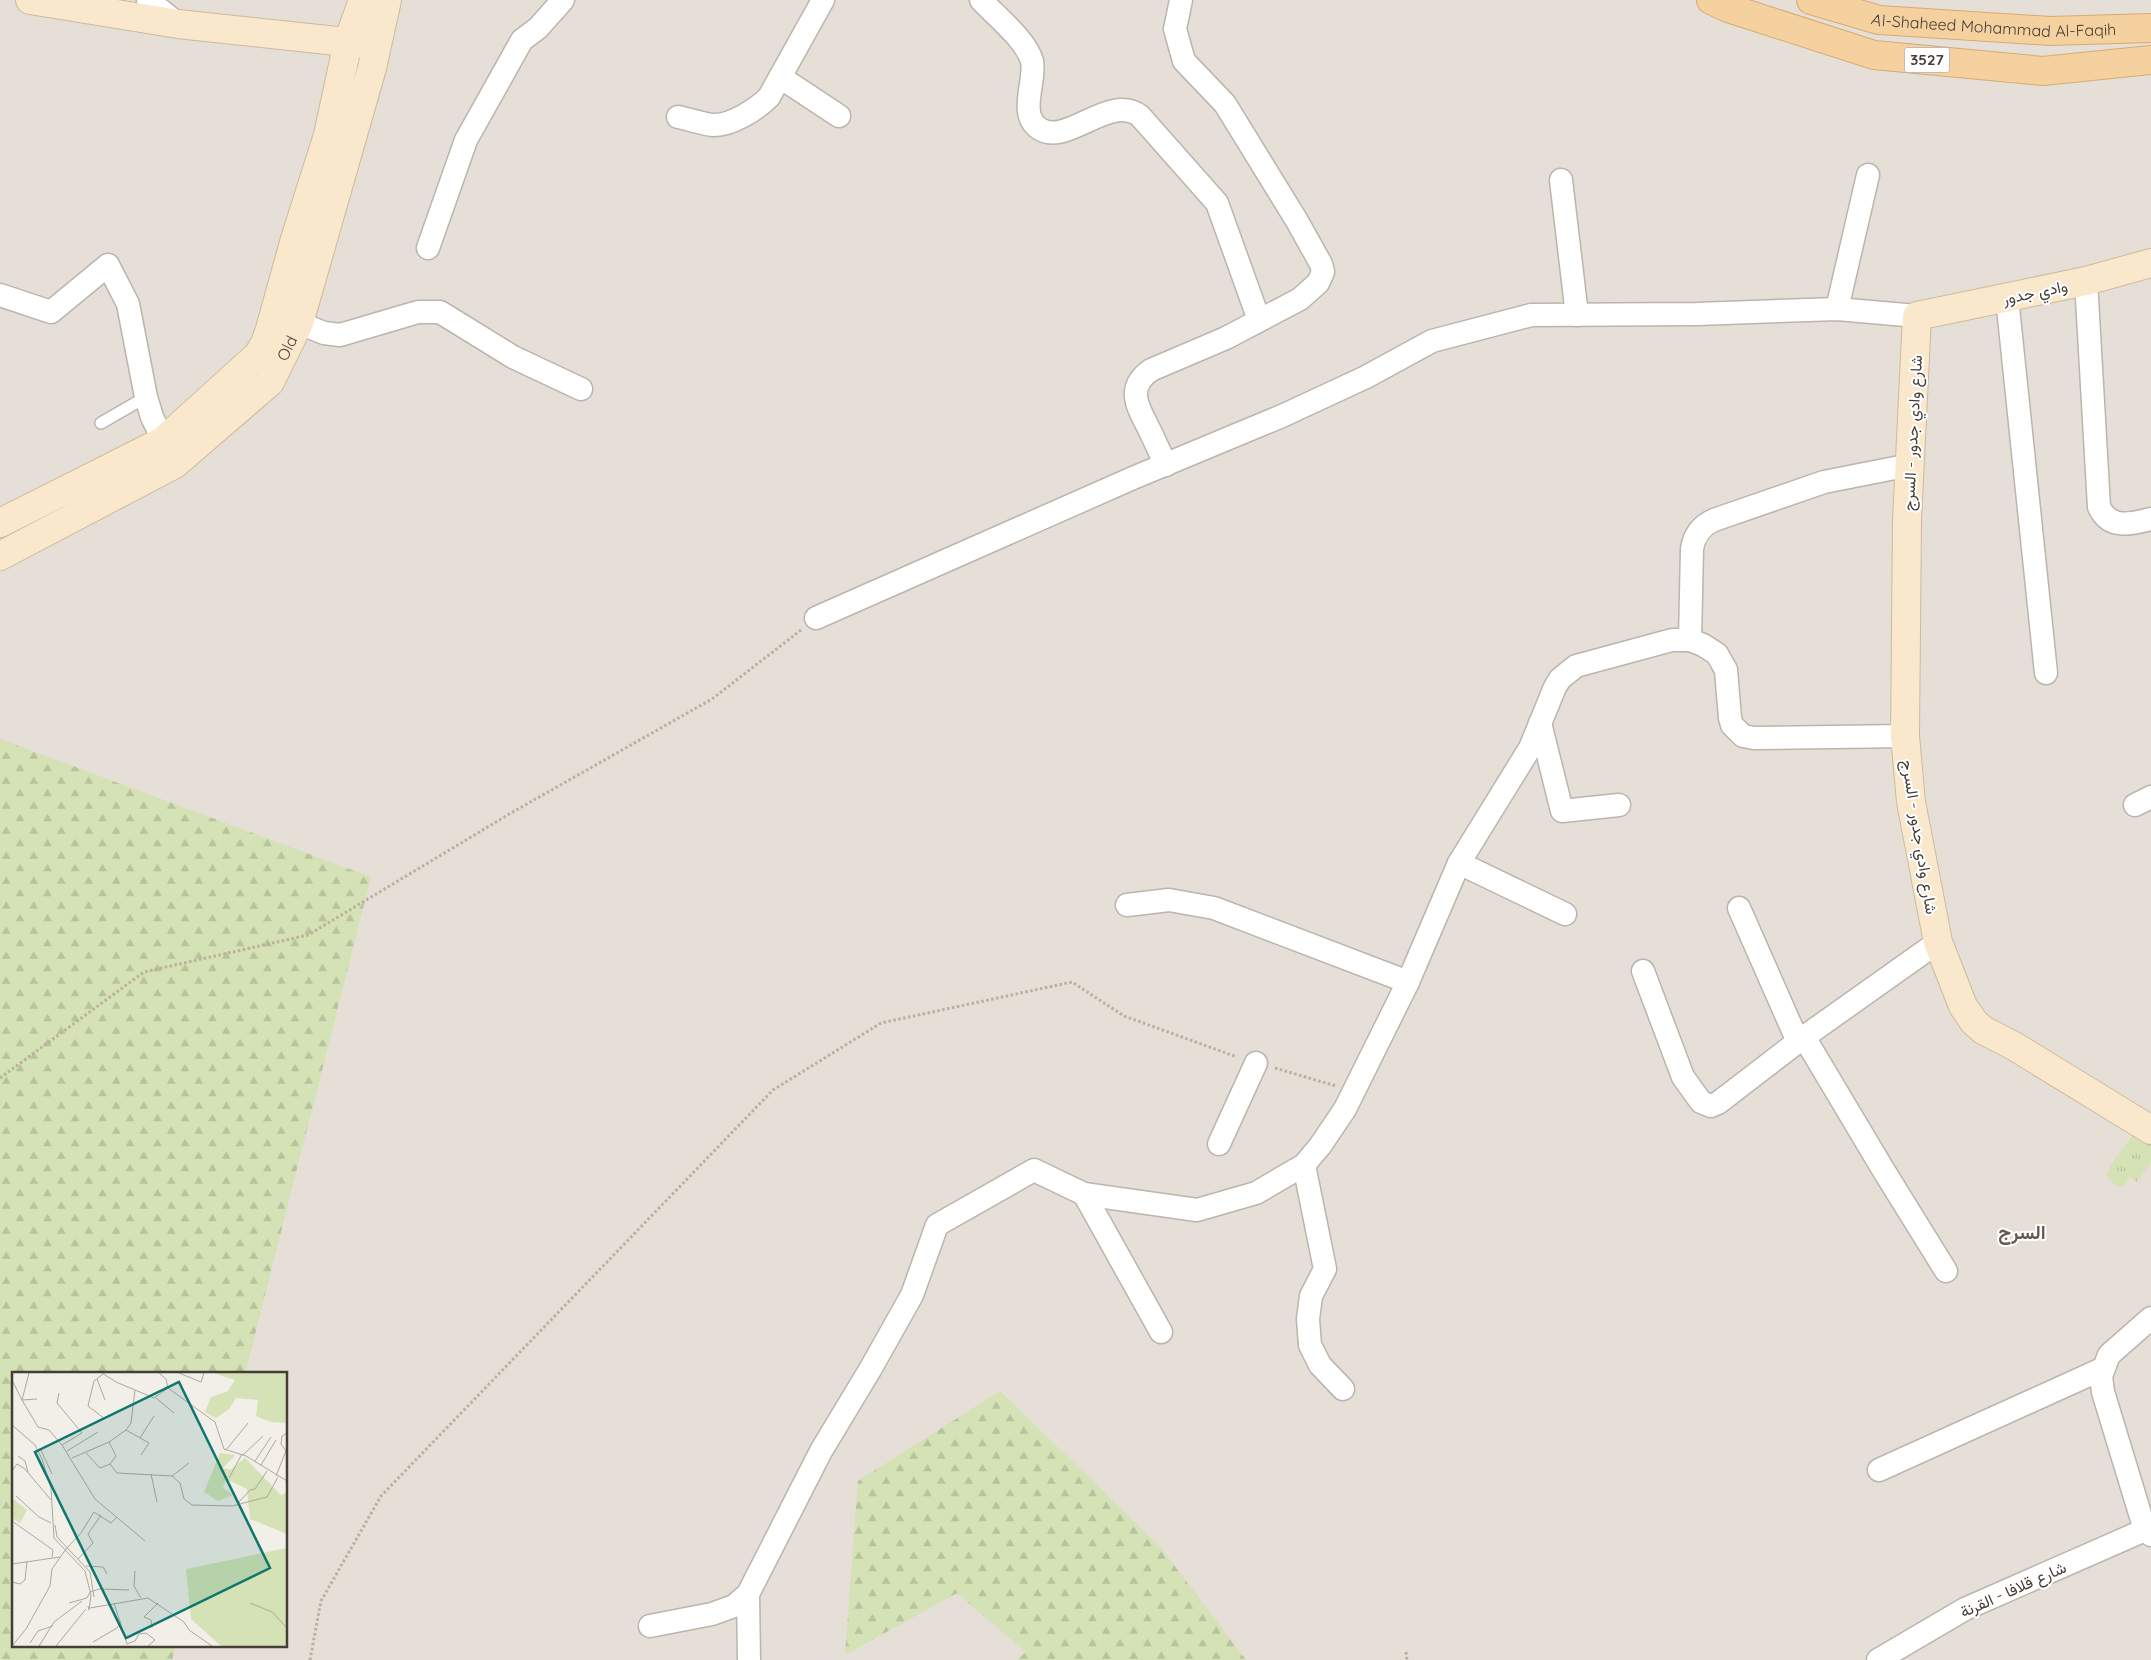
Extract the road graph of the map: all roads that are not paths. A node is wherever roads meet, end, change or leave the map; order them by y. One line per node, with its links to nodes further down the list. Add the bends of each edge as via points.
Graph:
1 (30, 0): 11 (street)
2 (148, 0): 11 (street)
3 (363, 0): 13 (street, Old)
4 (387, 0): 14 (street, Old)
5 (563, 0): 21 (street, via 538,28 522,40 466,140)
6 (823, 0): 16 (street)
7 (981, 0): 29 (street, via 1021,42 1031,59 1033,77 1028,110 1035,126 1056,132 1119,109 1134,112 1217,203)
8 (1181, 0): 29 (street, via 1175,29 1184,61 1225,104 1322,266 1320,280 1300,299)
9 (1711, 0): 15 (main road, 3527, via 1874,55 2043,71)
10 (1811, 0): 12 (main road, Al-Shaheed Mohammad Al-Faqih / 3527, via 1879,20 2050,31)
11 (178, 24): 13 (street)
12 (2151, 28)
13 (348, 42): 14 (street); 34 (street, Old, via 328,135 265,343)
14 (376, 46): 30 (street, Old)
15 (2151, 60)
16 (780, 77): 17 (street); 18 (street, via 762,104 732,120 714,125)
17 (838, 116)
18 (678, 117)
19 (1868, 175): 26 (street)
20 (1561, 180): 27 (street)
21 (428, 248)
22 (2151, 263): 23 (street, وادي جدور)
23 (2086, 281): 25 (street, وادي جدور); 37 (street, via 2099,507 2106,517 2120,524)
24 (0, 295): 32 (street, via 51,312 108,265 128,304)
25 (2007, 298): 28 (street, وادي جدور); 42 (street)
26 (1837, 309): 27 (street); 28 (street)
27 (1577, 315): 35 (street, via 1531,315 1432,341 1366,377 1282,416)
28 (1917, 316): 36 (street, شارع وادي جدور - السرج)
29 (1259, 320): 35 (street, via 1151,370 1141,378 1135,394 1137,405)
30 (300, 323): 31 (street, via 324,334 340,335 418,312 440,312 513,357); 34 (street, Old, via 270,382)
31 (581, 389)
32 (146, 397): 33 (lane); 34 (street)
33 (101, 423)
34 (169, 452): 38 (street, Old); 39 (street, Old)
35 (1166, 464): 40 (street)
36 (1910, 465): 41 (street, via 1824,482 1703,526 1695,536 1692,548); 44 (street, شارع وادي جدور - السرج)
37 (2151, 519)
38 (0, 524)
39 (0, 556)
40 (816, 618)
41 (1690, 640): 43 (street, via 1668,641 1576,666 1560,679); 44 (street, via 1712,651 1722,662 1728,678 1731,722 1743,736)
42 (2046, 673)
43 (1540, 723): 45 (street, via 1562,811); 46 (street, via 1530,748)
44 (1905, 736): 50 (street, شارع وادي جدور - السرج, via 1911,802)
45 (1619, 805)
46 (1459, 863): 49 (street); 52 (street)
47 (1127, 905): 52 (street, via 1169,900 1214,908)
48 (1740, 908): 53 (street)
49 (1565, 914)
50 (1938, 942): 53 (street); 55 (street, شارع وادي جدور - السرج, via 1963,1006 1983,1030)
51 (1643, 971): 53 (street, via 1683,1077 1706,1105 1718,1103)
52 (1408, 982): 57 (street, via 1345,1108)
53 (1801, 1039): 59 (street)
54 (1256, 1063): 56 (street)
55 (2151, 1130)
56 (1219, 1144)
57 (1304, 1165): 58 (street, via 1256,1193 1205,1209); 63 (street, via 1326,1268 1312,1296 1308,1319 1310,1345 1320,1366)
58 (1084, 1194): 61 (street); 66 (street, via 1034,1170 936,1224 912,1295 821,1451)
59 (1946, 1271)
60 (2151, 1318): 62 (street, via 2114,1350)
61 (1161, 1332)
62 (2102, 1369): 64 (street); 65 (street, via 2103,1392)
63 (1343, 1389)
64 (1880, 1470)
65 (2148, 1532): 69 (street, شارع قلافا - القرنة, via 1965,1609)
66 (748, 1594): 67 (street, via 734,1606 712,1614); 68 (street)
67 (650, 1626)
68 (749, 1660)
69 (1878, 1660)

